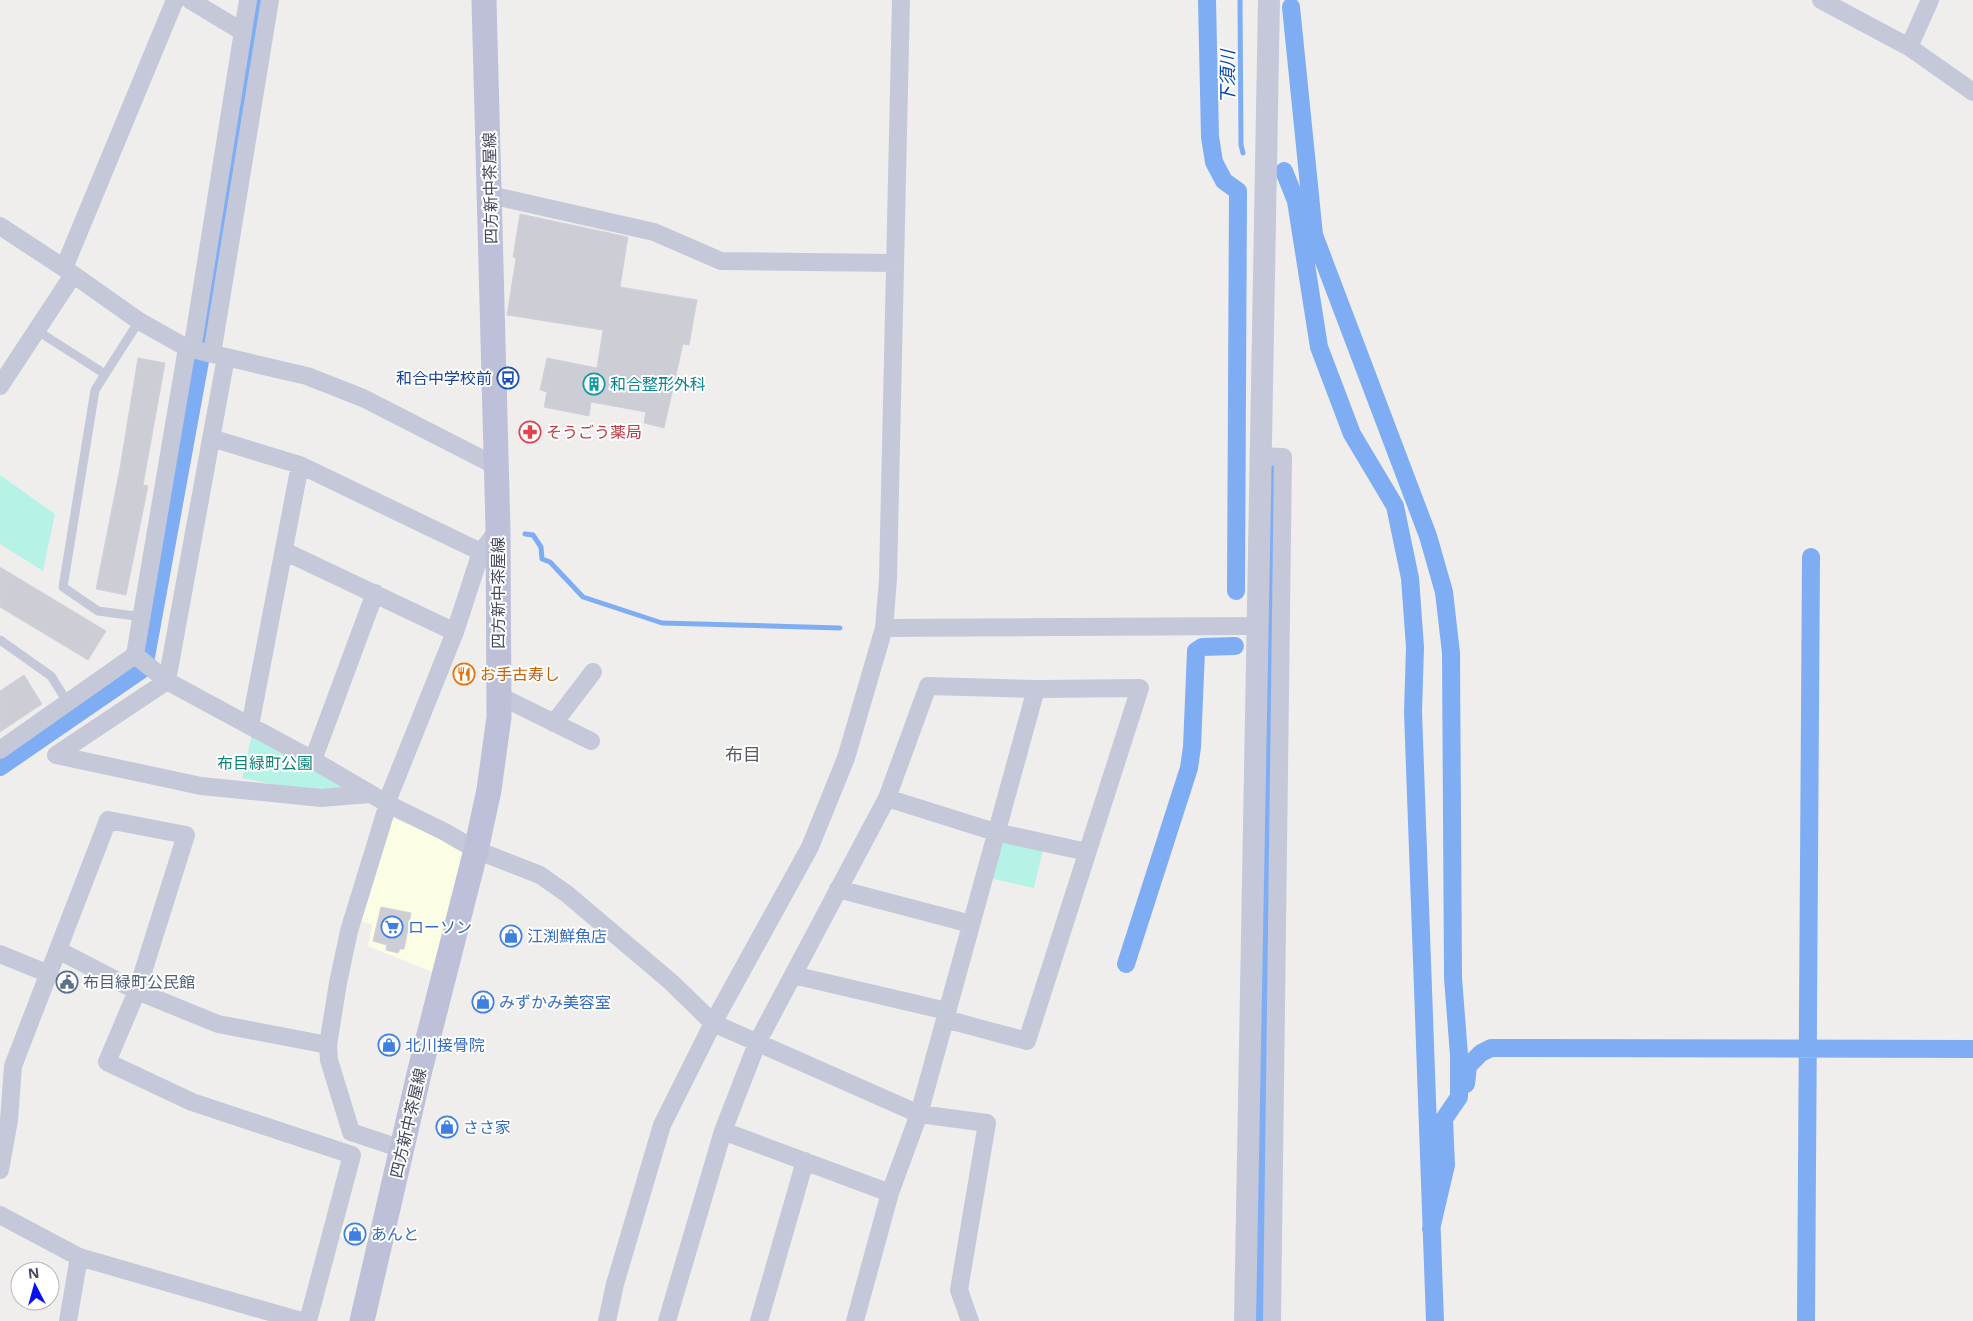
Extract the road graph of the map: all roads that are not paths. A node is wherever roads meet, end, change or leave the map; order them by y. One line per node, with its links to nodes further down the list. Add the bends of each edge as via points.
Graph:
1 (175, 0): 16 (street)
2 (190, 0): 10 (street)
3 (248, 0): 10 (street)
4 (270, 0): 19 (street)
5 (484, 0): 13 (main road, 四方新中茶屋線)
6 (901, 0): 15 (street)
7 (1269, 0): 23 (street)
8 (1821, 0): 11 (street)
9 (1930, 0): 11 (street)
10 (243, 32): 19 (street)
11 (1909, 47): 12 (street)
12 (1973, 92)
13 (490, 195): 15 (street, via 654,232 721,261); 25 (main road, 四方新中茶屋線)
14 (0, 226): 16 (street)
15 (895, 263): 32 (street, via 888,579)
16 (69, 271): 17 (street); 18 (street)
17 (139, 321): 19 (street); 20 (lane)
18 (36, 330): 20 (lane); 21 (street)
19 (203, 352): 22 (street); 25 (street, via 307,376 363,398); 30 (street)
20 (105, 374): 30 (lane, via 95,390 63,587 98,611)
21 (0, 386)
22 (211, 438): 24 (street); 37 (street)
23 (1260, 456): 31 (street); 83 (street, via 1283,457)
24 (300, 465): 27 (street); 28 (street)
25 (496, 466): 26 (main road, 四方新中茶屋線)
26 (498, 530): 28 (street); 39 (main road, 四方新中茶屋線)
27 (284, 551): 29 (street); 42 (street)
28 (481, 552): 33 (street)
29 (374, 594): 33 (street); 45 (street)
30 (143, 617): 35 (street)
31 (1257, 626): 32 (street); 82 (street)
32 (884, 628): 60 (street, via 846,758 810,847)
33 (455, 632): 48 (street)
34 (0, 640): 40 (lane, via 52,676)
35 (143, 661): 37 (street); 40 (street)
36 (592, 672): 41 (street)
37 (167, 681): 42 (street); 46 (street, via 56,755 200,786 321,798)
38 (1036, 689): 47 (street, via 928,686); 49 (street); 51 (street, via 1140,688)
39 (498, 695): 41 (street); 50 (main road, 四方新中茶屋線, via 499,717 489,790)
40 (68, 702): 44 (street)
41 (554, 723): 43 (street)
42 (250, 726): 45 (street)
43 (592, 741)
44 (0, 750)
45 (313, 760): 46 (street)
46 (370, 794): 48 (street)
47 (887, 798): 49 (street); 52 (street)
48 (387, 804): 50 (street); 62 (street, via 349,932)
49 (995, 832): 51 (street); 53 (street)
50 (476, 850): 60 (street, via 540,875 567,894); 66 (main road, 四方新中茶屋線)
51 (1087, 852): 59 (street, via 1026,1041)
52 (838, 889): 53 (street); 57 (street)
53 (971, 924): 59 (street)
54 (58, 950): 56 (street); 58 (street); 58 (street, via 108,820 186,835)
55 (0, 954): 56 (street)
56 (49, 974): 69 (street, via 12,1066 10,1120)
57 (793, 975): 59 (street); 61 (street)
58 (137, 991): 62 (street, via 218,1024); 67 (street, via 107,1062 192,1102)
59 (946, 1015): 63 (street)
60 (714, 1023): 61 (street); 77 (street, via 662,1125)
61 (758, 1041): 63 (street); 64 (street)
62 (328, 1045): 65 (street, via 329,1060)
63 (919, 1114): 70 (street); 81 (street, via 986,1123 959,1290)
64 (723, 1131): 68 (street); 78 (street)
65 (351, 1132): 66 (street); 67 (street)
66 (402, 1149): 76 (main road, 四方新中茶屋線)
67 (352, 1155): 75 (street)
68 (805, 1162): 70 (street); 79 (street)
69 (0, 1170)
70 (890, 1193): 80 (street)
71 (0, 1215): 72 (street)
72 (79, 1257): 73 (street); 74 (street)
73 (68, 1321)
74 (300, 1321)
75 (308, 1321)
76 (362, 1321)
77 (607, 1321)
78 (667, 1321)
79 (760, 1321)
80 (855, 1321)
81 (970, 1321)
82 (1245, 1321)
83 (1272, 1321)

